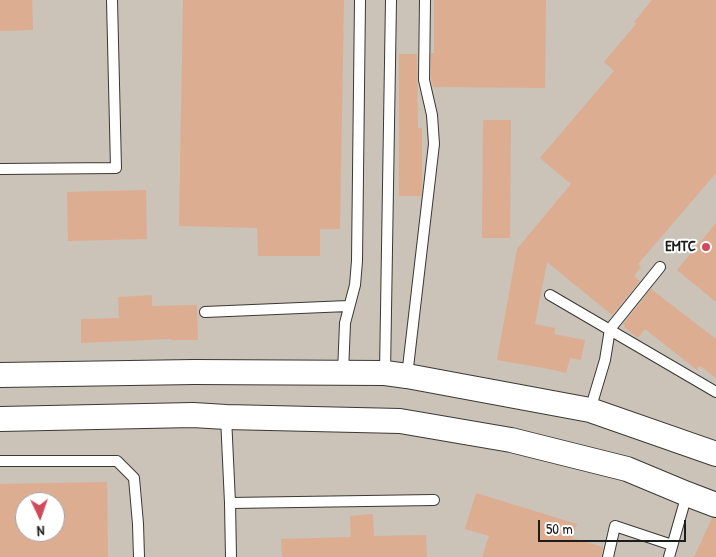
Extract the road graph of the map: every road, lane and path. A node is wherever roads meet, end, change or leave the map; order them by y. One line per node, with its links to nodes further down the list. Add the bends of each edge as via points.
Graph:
1 (112, 0): 5 (lane, via 116,168)
2 (360, 0): 8 (lane, via 357,261 355,285)
3 (391, 0): 12 (lane)
4 (425, 0): 12 (lane, via 424,80 432,115 434,144)
5 (0, 169)
6 (660, 266): 10 (lane)
7 (550, 295): 10 (lane)
8 (348, 306): 9 (lane); 11 (lane)
9 (205, 312)
10 (610, 329): 14 (lane); 15 (lane, via 605,360)
11 (343, 373): 12 (street); 13 (street)
12 (396, 374): 15 (street)
13 (0, 375)
14 (716, 392)
15 (590, 410): 18 (street)
16 (226, 417): 17 (street); 20 (street, via 400,420 511,440 627,469); 22 (lane)
17 (0, 419)
18 (716, 454)
19 (0, 461): 25 (lane, via 117,461 134,478)
20 (687, 494): 23 (street); 24 (lane)
21 (434, 500): 22 (lane)
22 (230, 503): 26 (lane)
23 (716, 505)
24 (672, 545): 27 (lane, via 615,526); 28 (lane)
25 (140, 557)
26 (231, 557)
27 (608, 557)
28 (669, 557)

